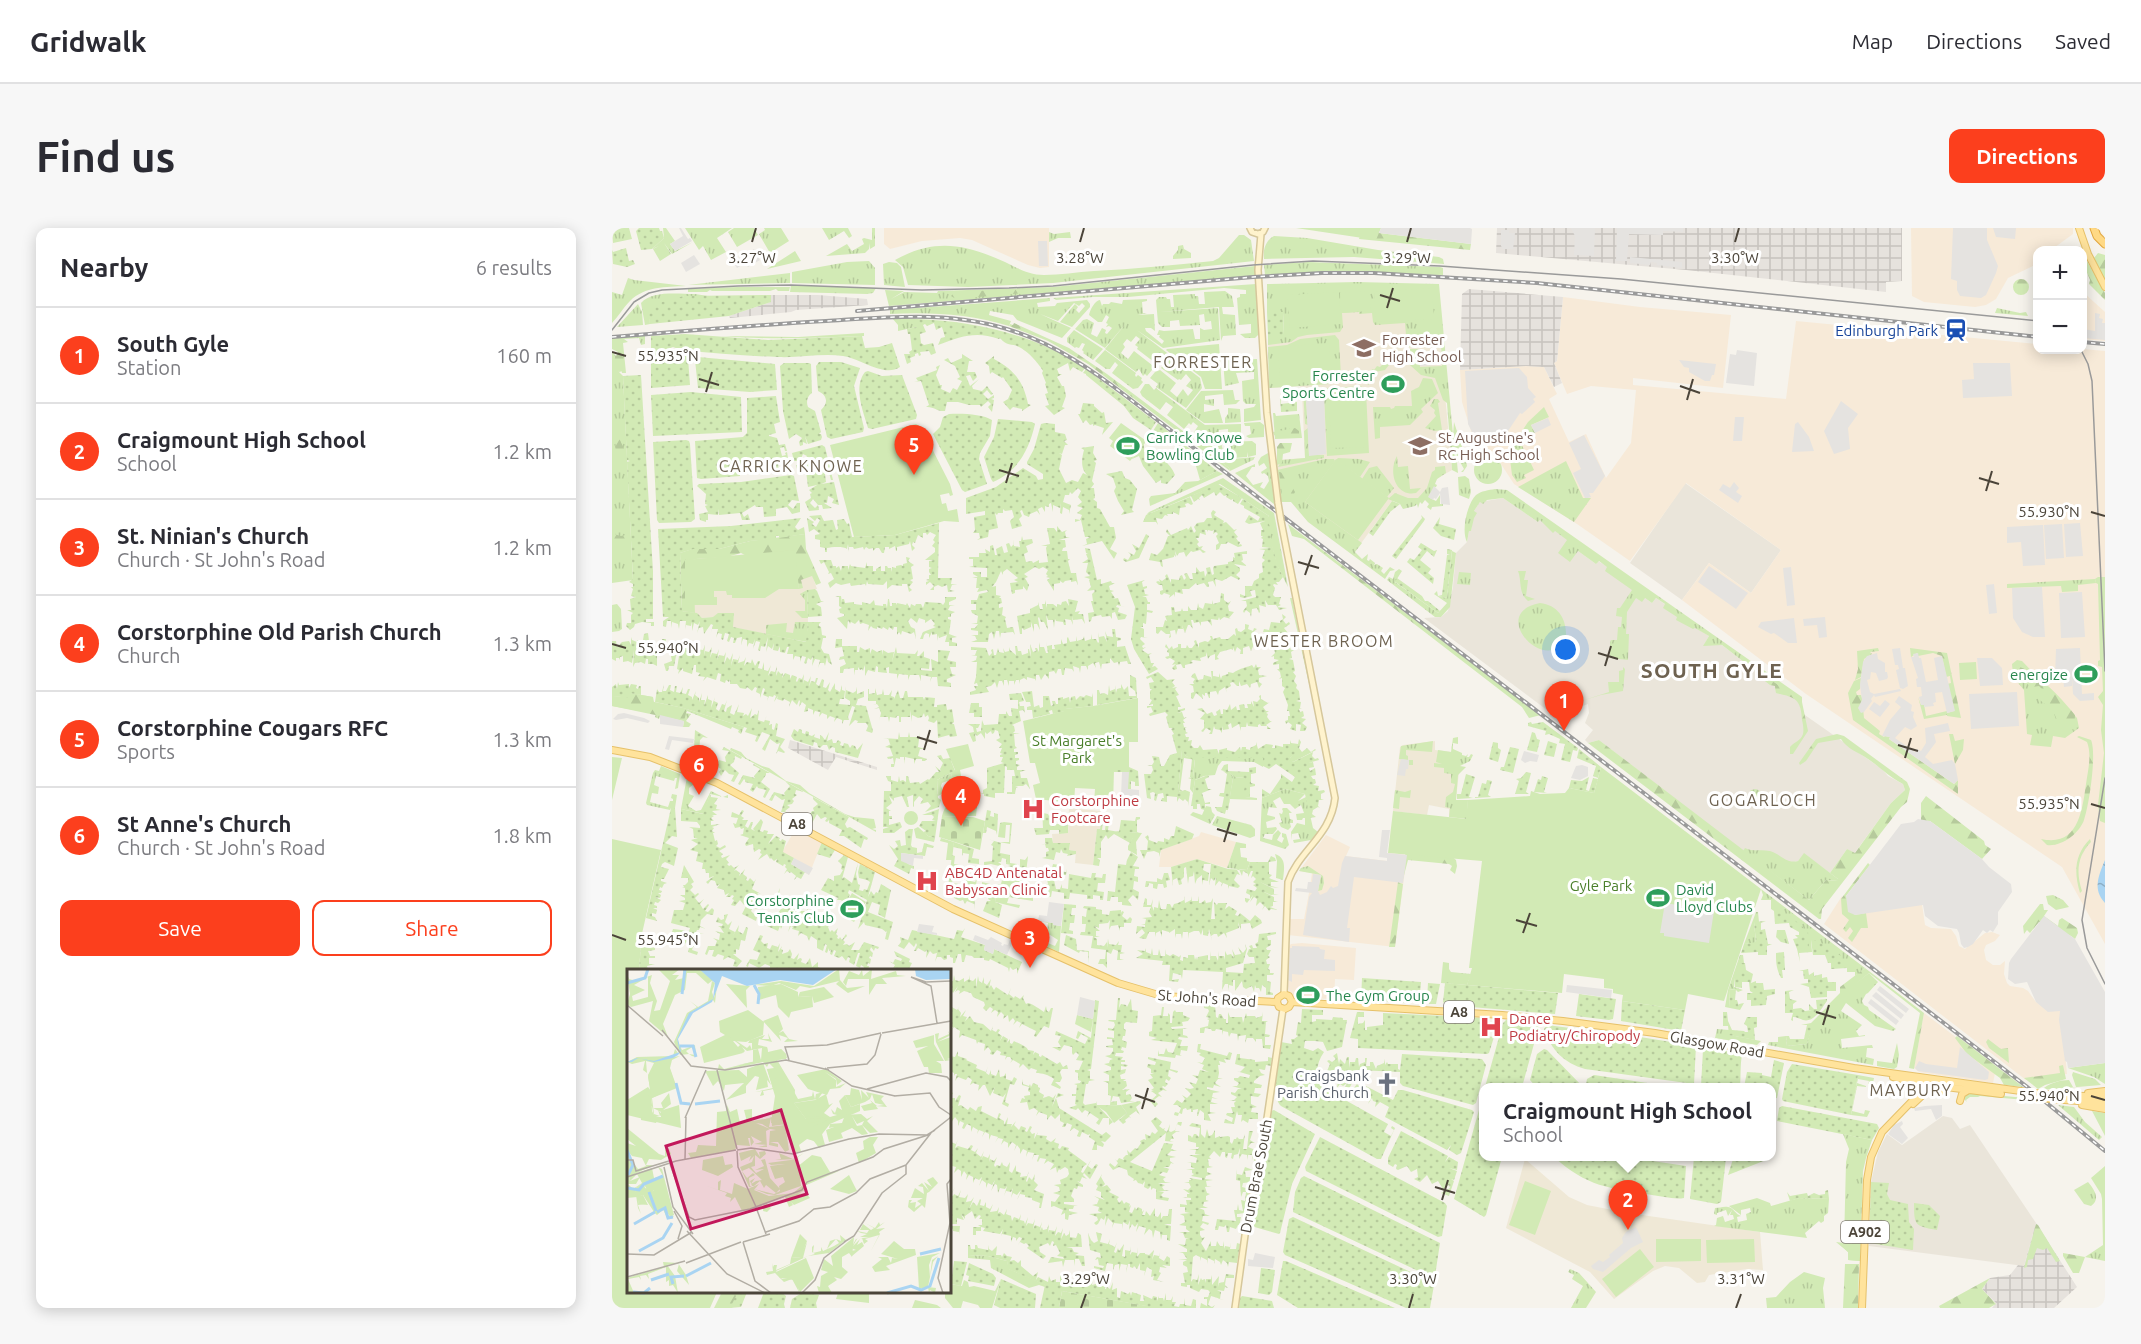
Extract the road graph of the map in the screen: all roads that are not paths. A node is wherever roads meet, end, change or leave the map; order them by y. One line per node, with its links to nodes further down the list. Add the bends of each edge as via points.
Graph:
1 (1250, 228): 5 (main road)
2 (1265, 228): 5 (main road)
3 (2079, 228): 7 (main road)
4 (2094, 228): 6 (highway)
5 (1258, 234): 9 (main road, bridge, via 1270,438 1278,503 1335,798 1327,826 1288,882)
6 (2105, 244)
7 (2105, 287)
8 (612, 750): 10 (main road, St John's Road / A8, via 650,758 720,785 960,912 1118,983 1159,996)
9 (1284, 994): 10 (main road); 11 (main road)
10 (1277, 1002): 12 (main road)
11 (1292, 1002): 12 (main road); 13 (main road, Glasgow Road / A8, via 1563,1021)
12 (1283, 1009): 26 (main road, Drum Brae South)
13 (1920, 1080): 14 (main road, Glasgow Road / A8); 18 (main road); 19 (main road, Glasgow Road / A8, bridge); 24 (main road, A902)
14 (1961, 1089): 15 (main road, A8); 16 (main road, Glasgow Road / A8)
15 (1932, 1090): 18 (main road, A902)
16 (1971, 1090): 21 (main road, Glasgow Road / A8, bridge); 22 (main road, via 1964,1092)
17 (2105, 1091): 19 (main road)
18 (1923, 1094): 24 (main road, A902)
19 (2069, 1094): 20 (main road, Glasgow Road / A8)
20 (2105, 1097)
21 (2053, 1099): 23 (main road, Glasgow Road / A8); 25 (main road)
22 (1960, 1101)
23 (2105, 1103)
24 (1908, 1105): 27 (main road, A902, via 1882,1132 1871,1157)
25 (2105, 1109)
26 (1236, 1308)
27 (1862, 1308)

